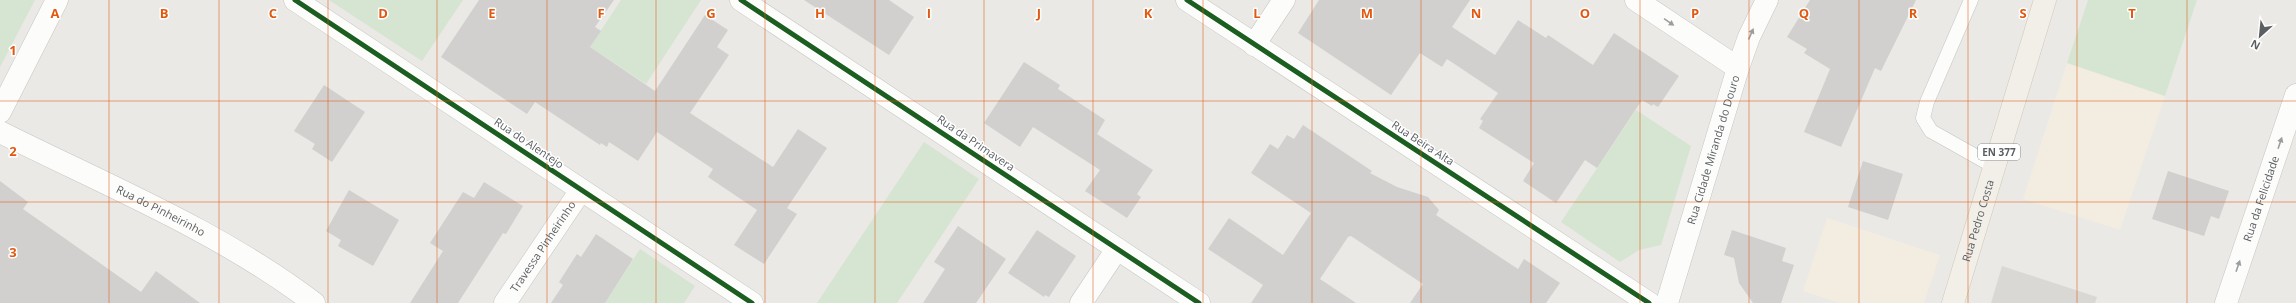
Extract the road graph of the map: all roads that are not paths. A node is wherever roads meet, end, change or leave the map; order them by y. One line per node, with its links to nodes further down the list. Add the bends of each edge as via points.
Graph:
1 (57, 0): 13 (street)
2 (295, 0): 16 (street, Rua do Alentejo)
3 (741, 0): 17 (street, Rua da Primavera)
4 (1187, 0): 10 (street, Rua Beira Alta)
5 (1284, 0): 10 (street)
6 (1636, 0): 11 (street, one-way to 11)
7 (1767, 0): 11 (street, Rua Cidade Miranda do Douro, one-way to 7, via 1749,37)
8 (1970, 0): 15 (lane, via 1927,102 1923,118 1932,131)
9 (2045, 0): 15 (main road, Rua Pedro Costa / EN 377)
10 (1254, 45): 23 (street, Rua Beira Alta)
11 (1738, 68): 24 (street, Rua Cidade Miranda do Douro)
12 (2296, 94): 26 (street, Rua da Felicidade, one-way to 12)
13 (0, 112)
14 (0, 132): 18 (street, Rua do Pinheirinho, via 197,230)
15 (1995, 167): 25 (main road, Rua Pedro Costa / EN 377)
16 (581, 190): 19 (street, Travessa Pinheirinho); 20 (street, Rua do Alentejo)
17 (1117, 249): 21 (street); 22 (street, Rua da Primavera)
18 (304, 300)
19 (505, 303)
20 (752, 303)
21 (1081, 303)
22 (1199, 303)
23 (1649, 303)
24 (1667, 303)
25 (1953, 303)
26 (2226, 303)

